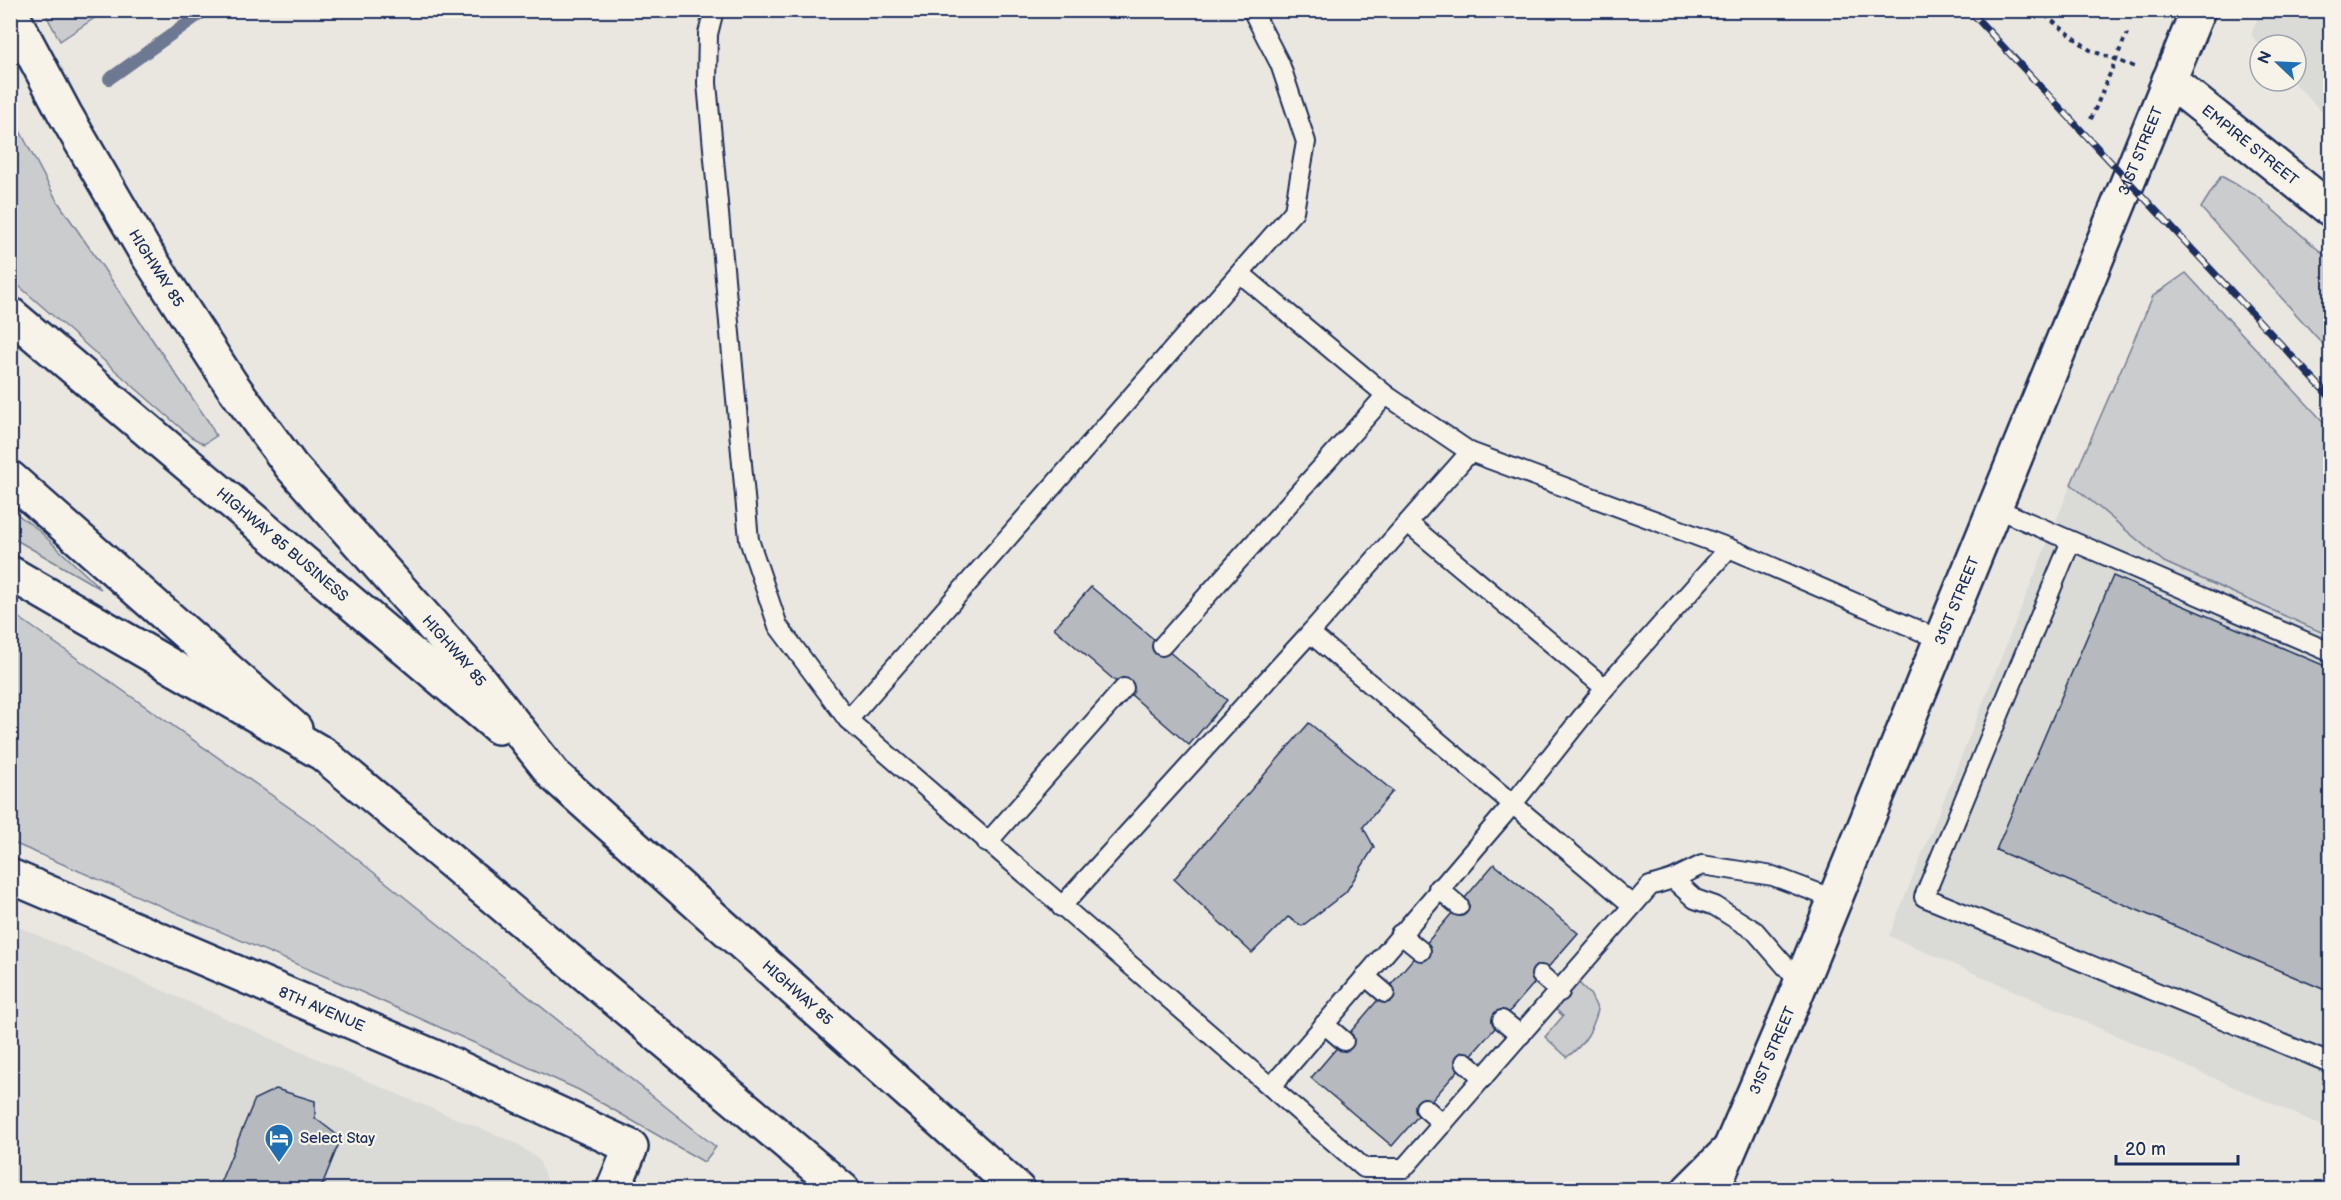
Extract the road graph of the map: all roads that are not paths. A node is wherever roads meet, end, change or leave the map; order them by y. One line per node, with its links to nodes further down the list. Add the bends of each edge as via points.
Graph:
1 (714, 10): 23 (lane, via 708,34 707,83 748,540 778,626)
2 (1252, 10): 7 (lane, via 1280,64 1306,142 1294,212)
3 (2198, 10): 5 (main road, 31ST STREET)
4 (10, 11): 25 (main road, HIGHWAY 85, via 143,248 231,384 291,466 469,667)
5 (2169, 80): 6 (main road, EMPIRE STREET); 12 (main road, 31ST STREET)
6 (2331, 209)
7 (1241, 274): 9 (lane); 23 (lane)
8 (10, 314): 25 (main road, HIGHWAY 85 BUSINESS)
9 (1386, 395): 10 (lane); 19 (lane)
10 (1470, 452): 13 (lane); 15 (lane)
11 (10, 478): 24 (main road)
12 (1995, 508): 14 (lane); 18 (main road, 31ST STREET)
13 (1408, 523): 17 (lane); 22 (lane)
14 (2071, 541): 20 (lane); 47 (lane, via 1924,897)
15 (1729, 548): 18 (lane); 22 (lane)
16 (10, 573): 24 (main road)
17 (1310, 633): 26 (lane); 34 (lane)
18 (1941, 640): 31 (main road, 31ST STREET)
19 (1162, 646)
20 (2331, 652)
21 (1124, 688): 27 (lane)
22 (1605, 688): 26 (lane)
23 (848, 720): 27 (lane)
24 (323, 754): 54 (main road)
25 (554, 775): 55 (main road, HIGHWAY 85)
26 (1512, 805): 30 (lane); 32 (lane)
27 (987, 843): 34 (lane)
28 (10, 876): 53 (main road, 8TH AVENUE, via 446,1062 632,1147)
29 (1673, 879): 31 (lane, via 1702,865 1738,869 1773,876); 32 (lane, via 1650,886); 39 (lane, via 1695,899 1715,906 1755,931)
30 (1438, 888): 33 (lane); 35 (lane)
31 (1834, 899): 39 (main road, 31ST STREET)
32 (1631, 904): 40 (lane)
33 (1459, 906)
34 (1061, 907): 49 (lane)
35 (1400, 934): 36 (lane); 38 (lane)
36 (1421, 951)
37 (1541, 975): 40 (lane)
38 (1365, 976): 41 (lane); 43 (lane)
39 (1800, 983): 52 (main road, 31ST STREET)
40 (1560, 992): 44 (lane)
41 (1384, 993)
42 (1502, 1020): 44 (lane)
43 (1324, 1024): 45 (lane); 49 (lane)
44 (1521, 1035): 48 (lane)
45 (1344, 1041)
46 (1465, 1062): 48 (lane)
47 (2331, 1063)
48 (1483, 1078): 51 (lane)
49 (1271, 1087): 51 (lane, via 1364,1168 1404,1168)
50 (1425, 1108): 51 (lane)
51 (1443, 1124)
52 (1727, 1152): 56 (main road); 57 (main road, 31ST STREET)
53 (613, 1190)
54 (843, 1190)
55 (1018, 1190)
56 (1689, 1190)
57 (1713, 1190)

